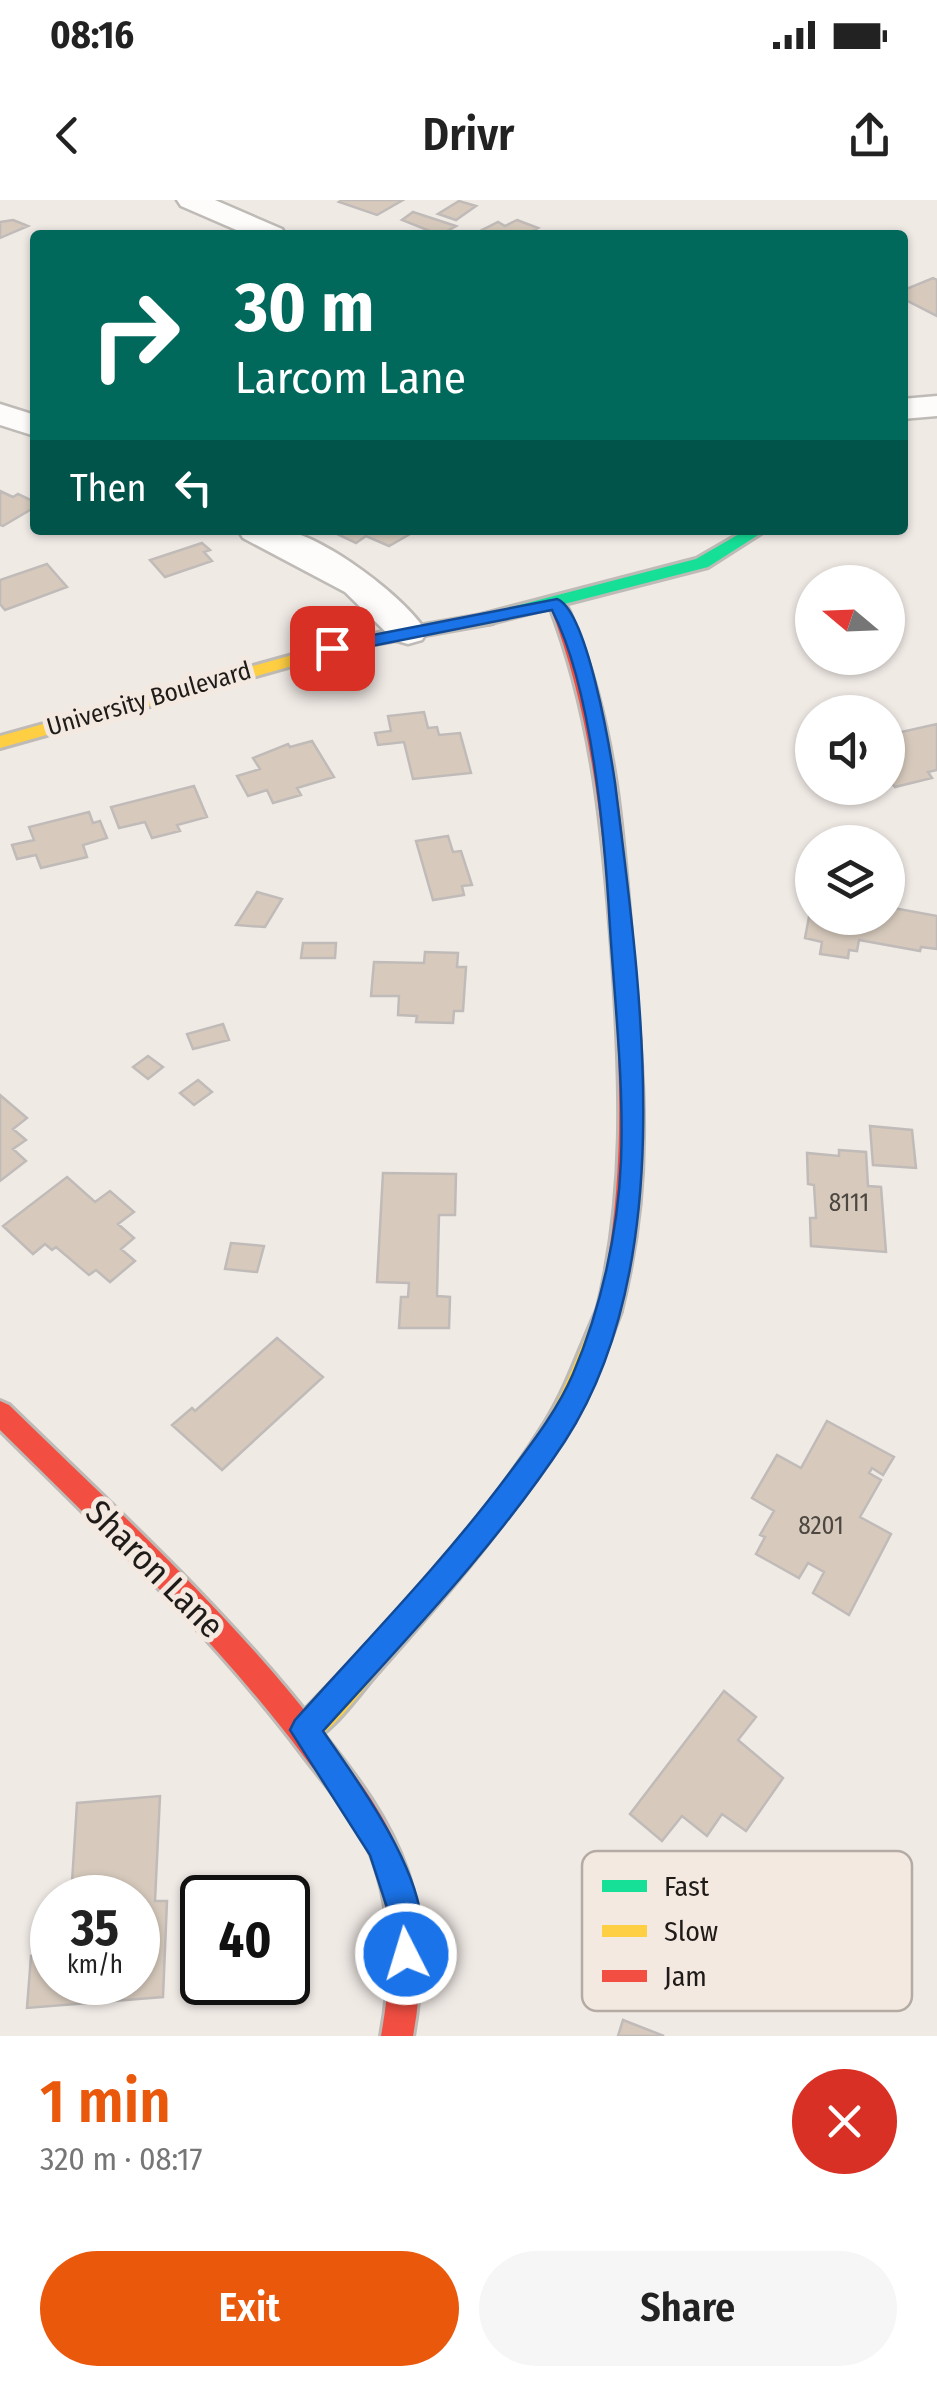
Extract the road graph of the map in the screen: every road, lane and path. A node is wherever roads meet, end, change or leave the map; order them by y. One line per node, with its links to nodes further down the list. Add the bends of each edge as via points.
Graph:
1 (191, 200): 2 (street)
2 (260, 230)
3 (937, 406): 4 (street)
4 (908, 408)
5 (0, 414): 6 (street)
6 (30, 424)
7 (266, 535): 10 (street, via 366,587)
8 (750, 535): 9 (street, University Boulevard, via 702,563)
9 (557, 604): 10 (street, University Boulevard); 13 (street, via 588,690 619,896 632,1111 622,1253 584,1380 557,1430 475,1542)
10 (408, 632): 11 (street, University Boulevard)
11 (0, 742)
12 (0, 1413): 13 (street, Sharon Lane, via 220,1633)
13 (305, 1730): 14 (street, Sharon Lane, via 383,1847 406,1917 406,1990)
14 (397, 2036)

